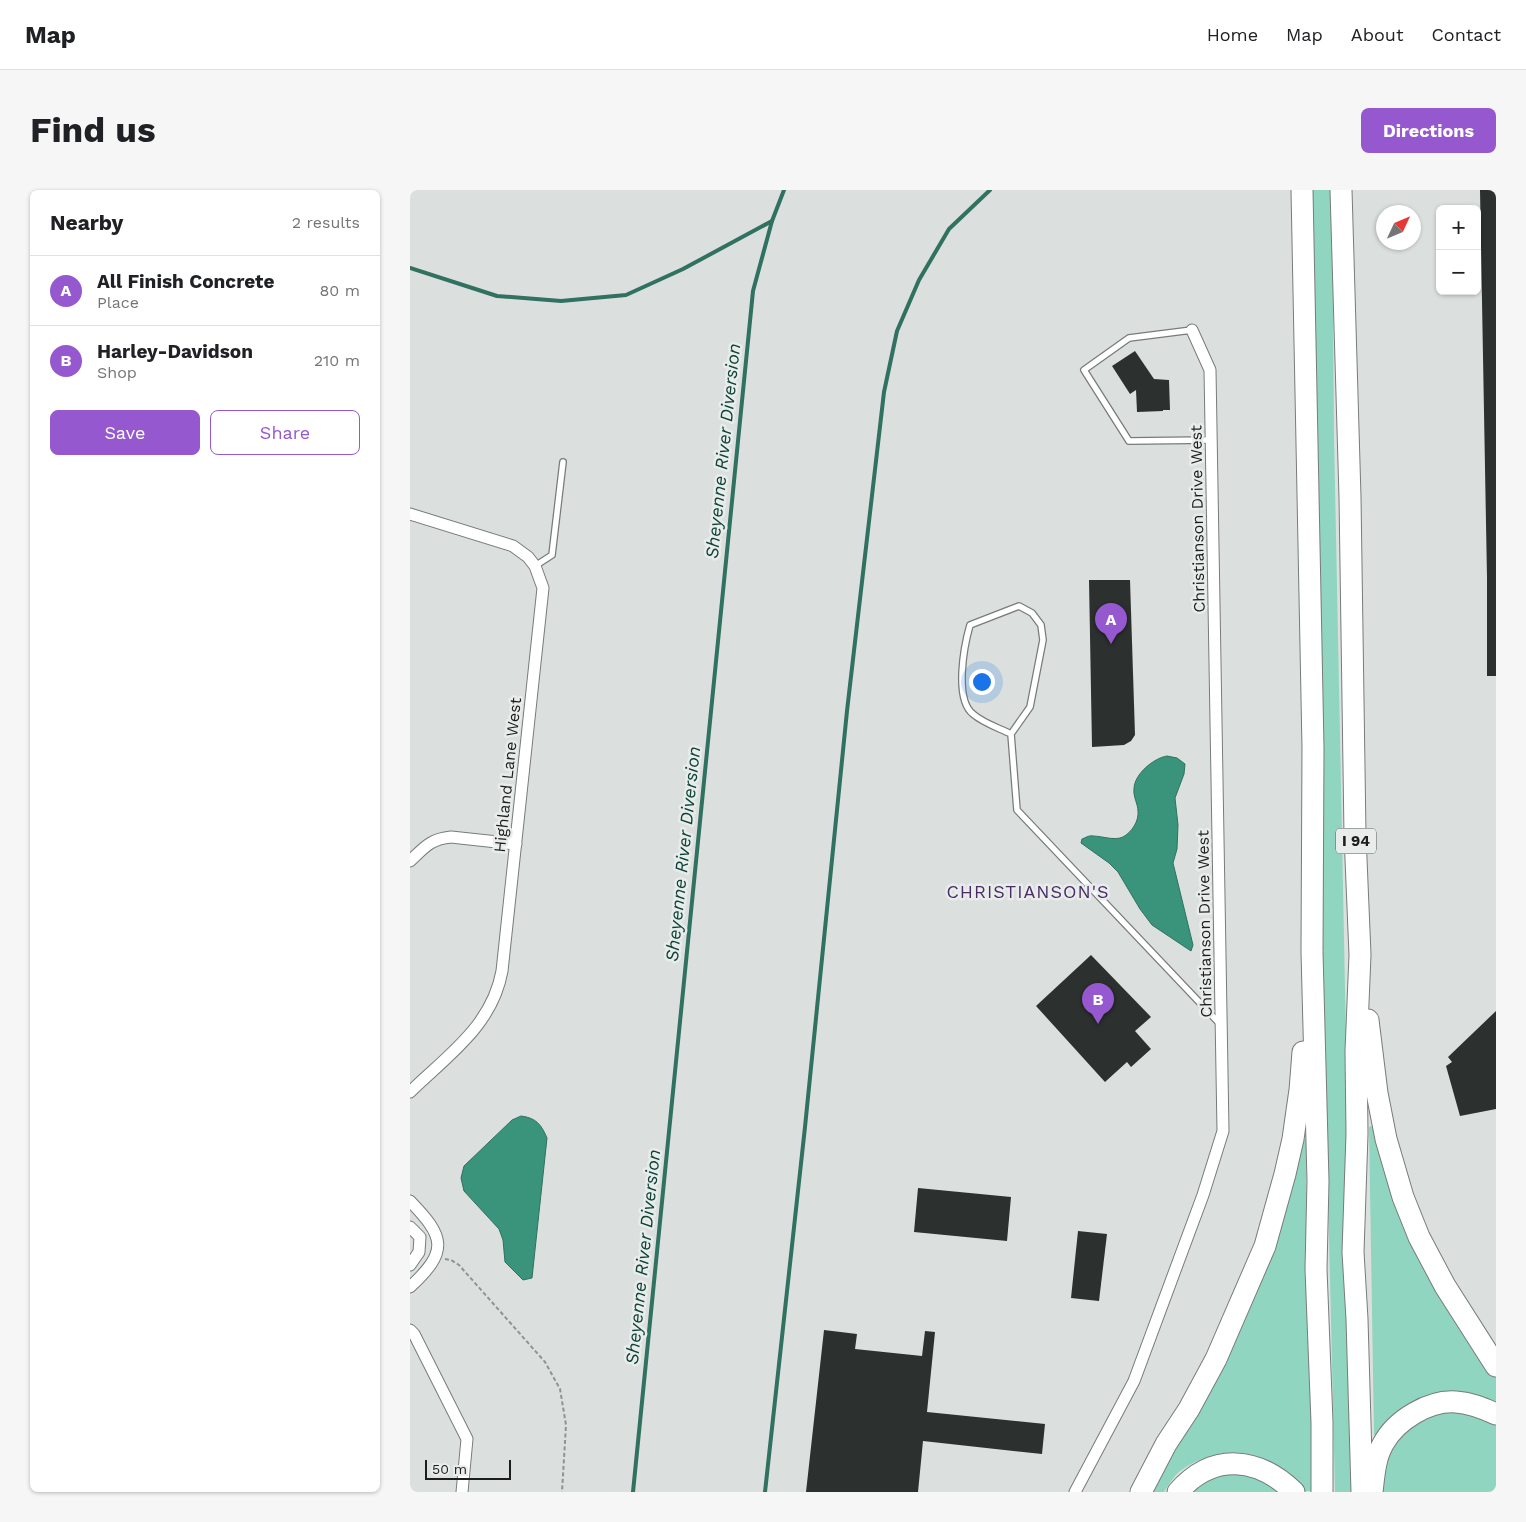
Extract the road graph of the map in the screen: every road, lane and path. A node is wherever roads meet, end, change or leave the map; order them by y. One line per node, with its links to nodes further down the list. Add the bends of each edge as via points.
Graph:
1 (1302, 190): 11 (highway, I 94, via 1312,738)
2 (1341, 190): 12 (highway, I 94)
3 (1192, 330): 4 (street, Christianson Drive West, via 1210,370); 4 (lane, via 1129,338 1084,370 1129,441)
4 (1212, 440): 13 (street, Christianson Drive West)
5 (563, 462): 7 (lane, via 552,555)
6 (410, 514): 7 (street, Highland Lane West, via 513,546)
7 (535, 566): 9 (street, Highland Lane West, via 542,582 542,599)
8 (1011, 734): 8 (lane, via 1030,707 1043,640 1041,625 1019,606 970,625 964,645 962,692 972,714); 13 (lane, via 1017,810)
9 (516, 844): 10 (street, via 441,838 430,843); 14 (street, Highland Lane West, via 499,988 484,1019 473,1032)
10 (410, 862)
11 (1312, 952): 26 (highway, via 1293,1139 1265,1246 1216,1359); 29 (highway, I 94)
12 (1360, 982): 21 (highway, via 1386,1139 1403,1197 1419,1237 1445,1286); 30 (highway, I 94, via 1353,1252)
13 (1222, 1025): 25 (street, Christianson Drive West, via 1223,1131 1203,1195 1134,1381)
14 (410, 1092)
15 (410, 1201): 17 (street, via 431,1223 438,1238)
16 (410, 1227): 18 (street, via 420,1237 419,1252)
17 (435, 1258): 19 (street); 24 (path, via 451,1260 459,1265 545,1362 560,1389 566,1425)
18 (410, 1265)
19 (410, 1287)
20 (410, 1330): 23 (street, via 467,1439)
21 (1496, 1366)
22 (1496, 1414): 31 (highway, via 1472,1404 1443,1402 1413,1414 1391,1431 1383,1445)
23 (462, 1492)
24 (562, 1492)
25 (1075, 1492)
26 (1141, 1492)
27 (1178, 1492): 28 (highway, via 1202,1472 1233,1462 1267,1472)
28 (1294, 1492)
29 (1322, 1492)
30 (1362, 1492)
31 (1372, 1492)

